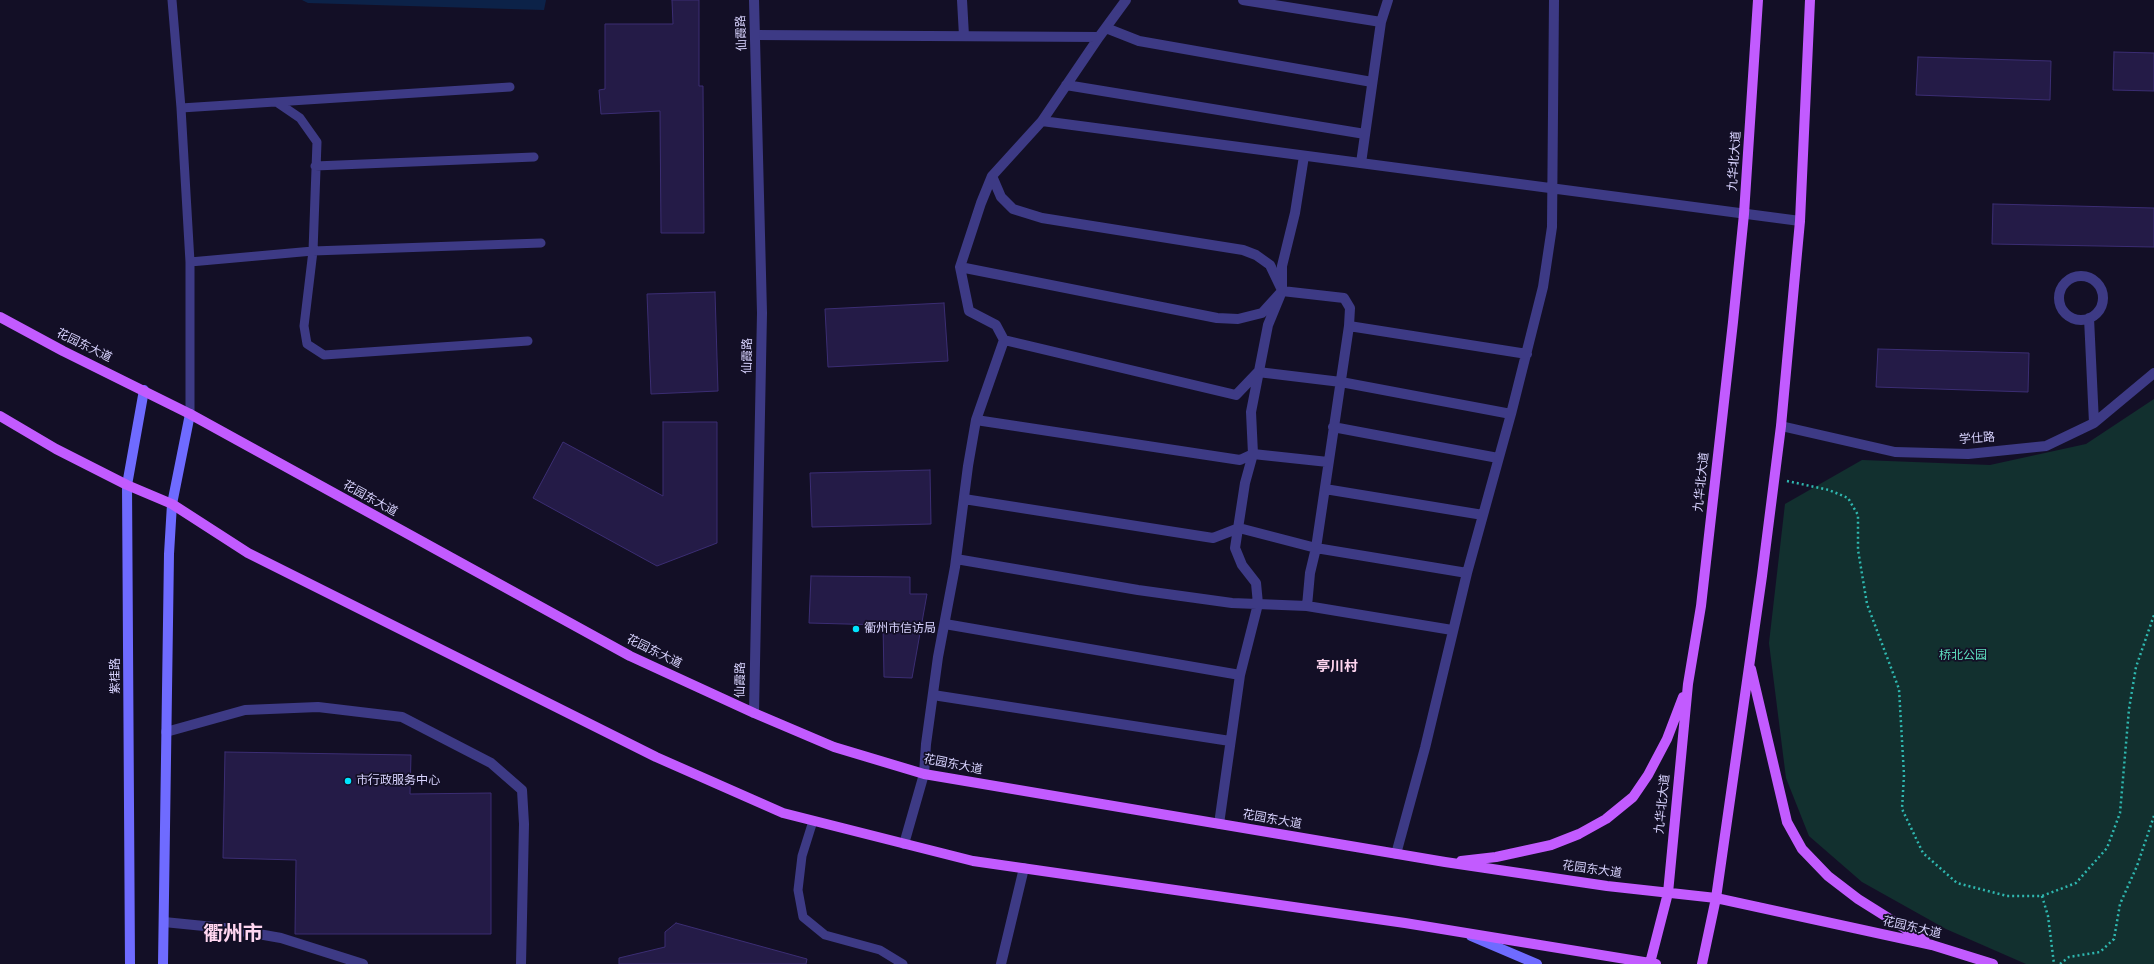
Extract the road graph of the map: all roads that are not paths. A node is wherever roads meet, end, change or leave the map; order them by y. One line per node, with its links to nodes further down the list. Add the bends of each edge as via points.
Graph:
1 (172, 0): 19 (lane)
2 (754, 0): 12 (street, 仙霞路)
3 (962, 0): 13 (street)
4 (1126, 0): 11 (street)
5 (1243, 0): 10 (street)
6 (1388, 0): 10 (street)
7 (1554, 0): 27 (street)
8 (1758, 0): 28 (main road, 九华北大道)
9 (1810, 0): 29 (main road)
10 (1381, 22): 15 (street)
11 (1106, 28): 14 (street); 15 (street, via 1139,41)
12 (756, 35): 13 (street); 72 (street, 仙霞路, via 762,313)
13 (964, 36): 14 (street)
14 (1099, 36): 16 (street)
15 (1372, 82): 21 (street)
16 (1066, 85): 20 (street); 21 (street)
17 (510, 87): 18 (lane)
18 (278, 103): 19 (lane); 25 (lane, via 300,118 316,142)
19 (181, 108): 32 (lane)
20 (1042, 121): 22 (street); 26 (street)
21 (1365, 134): 24 (street)
22 (1304, 156): 24 (street); 34 (street, via 1282,266)
23 (534, 157): 25 (lane)
24 (1361, 163): 27 (street)
25 (315, 166): 31 (lane)
26 (992, 176): 33 (street); 34 (street, via 1001,197 1014,209 1042,218 1243,250 1256,255 1270,265)
27 (1551, 188): 28 (street); 40 (street, via 1552,227 1543,287)
28 (1744, 214): 29 (street); 70 (main road, 九华北大道, via 1701,606)
29 (1800, 221): 50 (main road)
30 (541, 243): 31 (lane)
31 (313, 251): 32 (lane); 39 (lane, via 304,326 307,344 324,355)
32 (190, 262): 45 (lane)
33 (960, 267): 34 (street, via 1217,318 1238,319 1262,313); 38 (street, via 968,311 996,325)
34 (1282, 291): 37 (street, via 1344,298 1350,308); 41 (street, via 1268,325)
35 (0, 317): 44 (main road, 花园东大道, via 63,352)
36 (2089, 318): 36 (street, via 2100,308 2102,294 2095,281 2074,277 2063,285 2060,305 2069,316 2076,319); 49 (street)
37 (1349, 326): 40 (street); 43 (street)
38 (1004, 340): 41 (street, via 1236,395); 48 (street)
39 (528, 341)
40 (1527, 354): 46 (street)
41 (1258, 372): 43 (street); 52 (street, via 1251,412)
42 (2154, 374): 49 (street, 学仕路)
43 (1341, 382): 46 (street); 51 (street)
44 (144, 390): 45 (main road, 花园东大道); 55 (main road, 紫桂路)
45 (190, 414): 58 (main road); 72 (main road, 花园东大道, via 630,656)
46 (1511, 414): 53 (street)
47 (0, 416): 55 (main road, via 56,449)
48 (976, 420): 52 (street, via 1240,460); 57 (street)
49 (2094, 423): 50 (street, 学仕路, via 2046,446 1968,454 1895,452)
50 (1781, 426): 68 (main road)
51 (1333, 427): 53 (street); 54 (street)
52 (1253, 454): 54 (street); 60 (street, via 1245,483)
53 (1498, 458): 59 (street)
54 (1328, 462): 56 (street)
55 (127, 485): 58 (main road); 87 (main road, 紫桂路)
56 (1325, 489): 59 (street); 61 (street)
57 (964, 499): 60 (street, via 1213,538); 62 (street)
58 (172, 504): 73 (main road); 76 (main road, via 248,553 656,757 783,813)
59 (1483, 516): 63 (street)
60 (1239, 528): 61 (street); 64 (street, via 1235,548 1242,565 1256,583)
61 (1316, 548): 63 (street); 65 (street, via 1310,573)
62 (956, 559): 64 (street, via 1138,590 1232,603); 66 (street)
63 (1467, 572): 67 (street)
64 (1258, 604): 65 (street); 69 (street)
65 (1307, 606): 67 (street)
66 (945, 624): 69 (street); 71 (street)
67 (1452, 630): 79 (street, via 1425,748)
68 (1749, 664): 83 (main road); 86 (main road, via 1787,822 1802,849 1828,876 1858,899)
69 (1240, 675): 74 (street)
70 (1688, 684): 80 (main road, via 1667,739 1648,775 1633,797 1606,819 1551,845 1496,857); 82 (main road, 九华北大道)
71 (933, 695): 74 (street); 75 (street)
72 (754, 713): 75 (main road, 花园东大道, via 834,746)
73 (166, 732): 84 (main road); 90 (street, via 245,710 318,707 402,717 491,763 522,790 524,824)
74 (1230, 741): 77 (street)
75 (924, 774): 77 (main road, 花园东大道); 78 (street)
76 (813, 821): 78 (main road); 91 (lane, via 802,856 798,890 803,917 825,935 880,950)
77 (1219, 824): 79 (main road, 花园东大道)
78 (904, 844): 81 (main road, via 973,861)
79 (1396, 854): 80 (main road, 花园东大道)
80 (1445, 862): 82 (main road, 花园东大道)
81 (1024, 868): 85 (main road); 92 (street)
82 (1668, 893): 83 (main road, 花园东大道); 94 (main road, 九华北大道)
83 (1716, 898): 86 (main road, 花园东大道); 95 (main road)
84 (164, 922): 88 (main road); 89 (street, via 224,928 281,938)
85 (1467, 934): 93 (main road); 94 (main road)
86 (1932, 945): 96 (main road, 花园东大道)
87 (130, 964)
88 (163, 964)
89 (363, 964)
90 (521, 964)
91 (903, 964)
92 (1001, 964)
93 (1537, 964)
94 (1652, 964)
95 (1702, 964)
96 (1994, 964)

